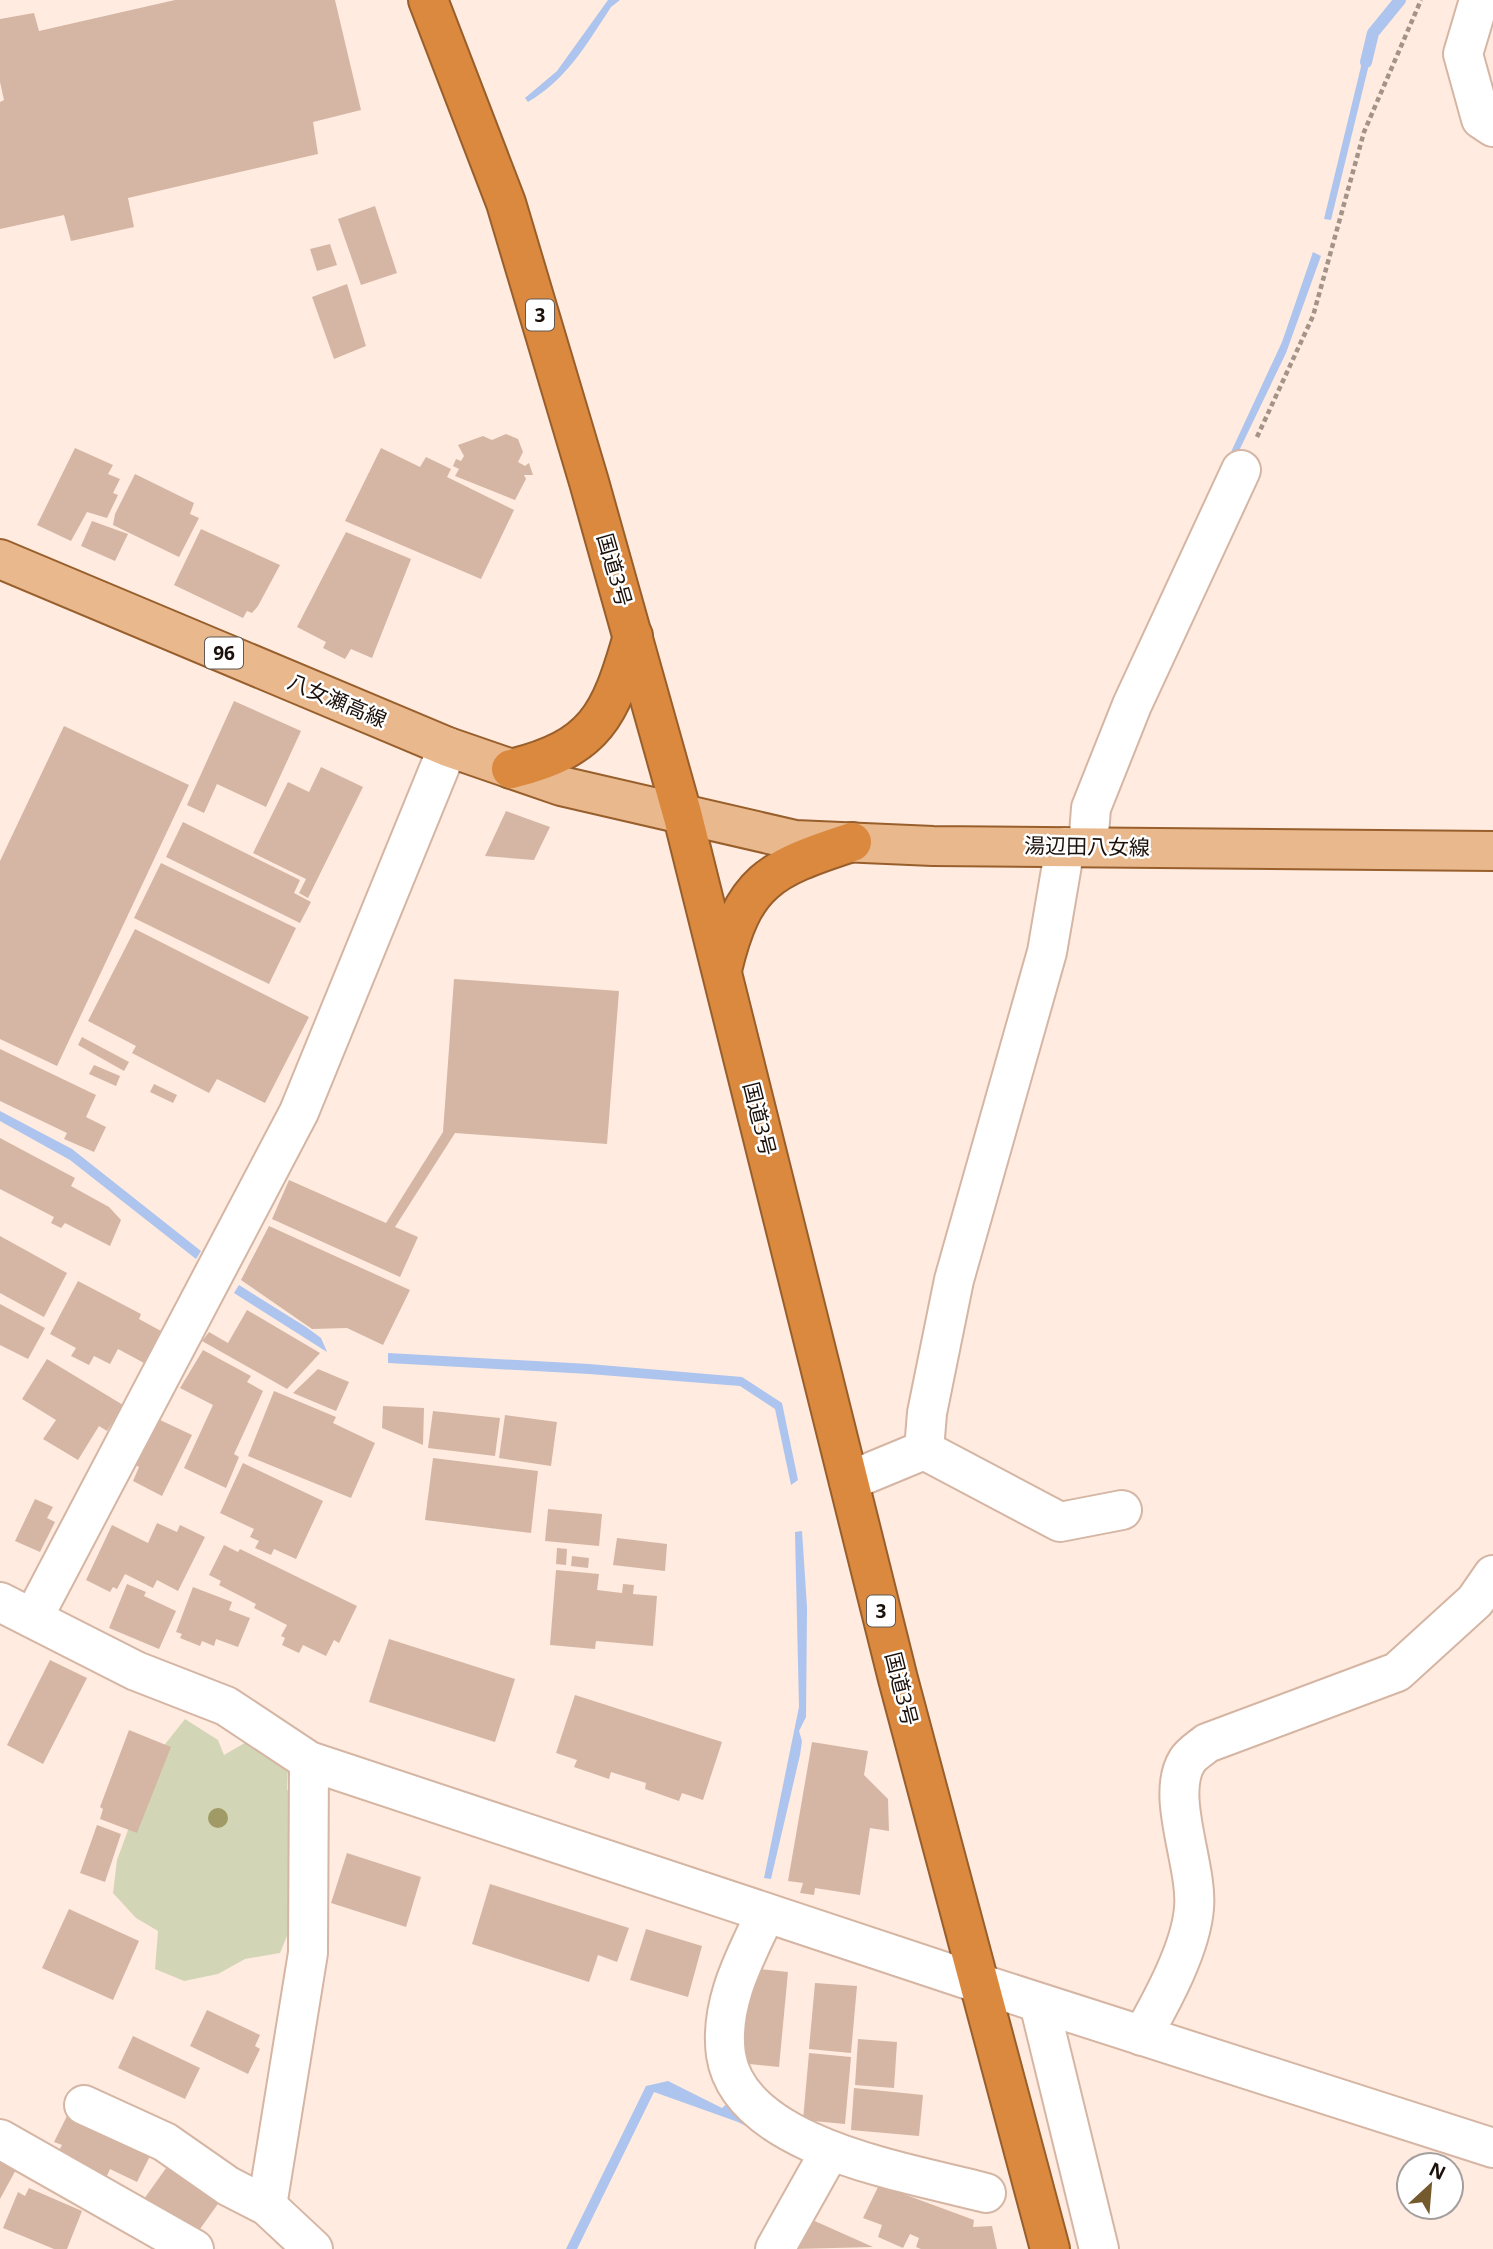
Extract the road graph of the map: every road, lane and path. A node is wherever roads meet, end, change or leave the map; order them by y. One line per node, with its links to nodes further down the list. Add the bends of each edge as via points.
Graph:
1 (428, 0): 7 (highway, 国道3号 / 3, via 506,203)
2 (1421, 0): 5 (path, via 1364,132 1313,316)
3 (1479, 0): 4 (street, via 1463,54 1481,119)
4 (1493, 127)
5 (1241, 470): 12 (street, via 1132,705)
6 (0, 559): 8 (main road, 八女瀬高線 / 96)
7 (633, 636): 9 (highway, via 620,679 595,727 574,746); 10 (highway, 国道3号 / 3)
8 (448, 747): 9 (main road, 八女瀬高線 / 96); 19 (street, via 299,1112)
9 (511, 769): 10 (main road, 八女瀬高線 / 96)
10 (683, 817): 11 (main road, 湯辺田八女線, via 795,840); 14 (highway, 国道3号 / 3)
11 (852, 842): 12 (main road, 湯辺田八女線); 14 (highway, via 779,869 760,884 730,933)
12 (1077, 847): 13 (main road, 湯辺田八女線); 15 (street, via 954,1280)
13 (1493, 851)
14 (722, 971): 16 (highway, 国道3号 / 3)
15 (924, 1450): 16 (street); 17 (street, via 1060,1522)
16 (849, 1481): 22 (highway, 国道3号 / 3)
17 (1122, 1510)
18 (1490, 1583): 24 (street, via 1397,1672 1207,1742 1187,1761 1178,1792 1194,1879 1194,1910 1163,2000)
19 (16, 1610): 20 (street, via 136,1671 226,1706)
20 (309, 1761): 21 (street); 30 (street, via 308,1953)
21 (766, 1913): 22 (street); 28 (street, via 738,1971 727,2016 726,2055 735,2082 758,2111)
22 (978, 1983): 23 (street); 34 (highway, 国道3号 / 3)
23 (1039, 2003): 24 (street); 35 (street)
24 (1142, 2036): 27 (street)
25 (84, 2105): 30 (street, via 164,2142 228,2186)
26 (0, 2139): 31 (street)
27 (1493, 2148)
28 (831, 2151): 29 (street); 33 (street)
29 (986, 2193)
30 (267, 2206): 32 (street)
31 (194, 2249)
32 (313, 2249)
33 (775, 2249)
34 (1050, 2249)
35 (1099, 2249)

